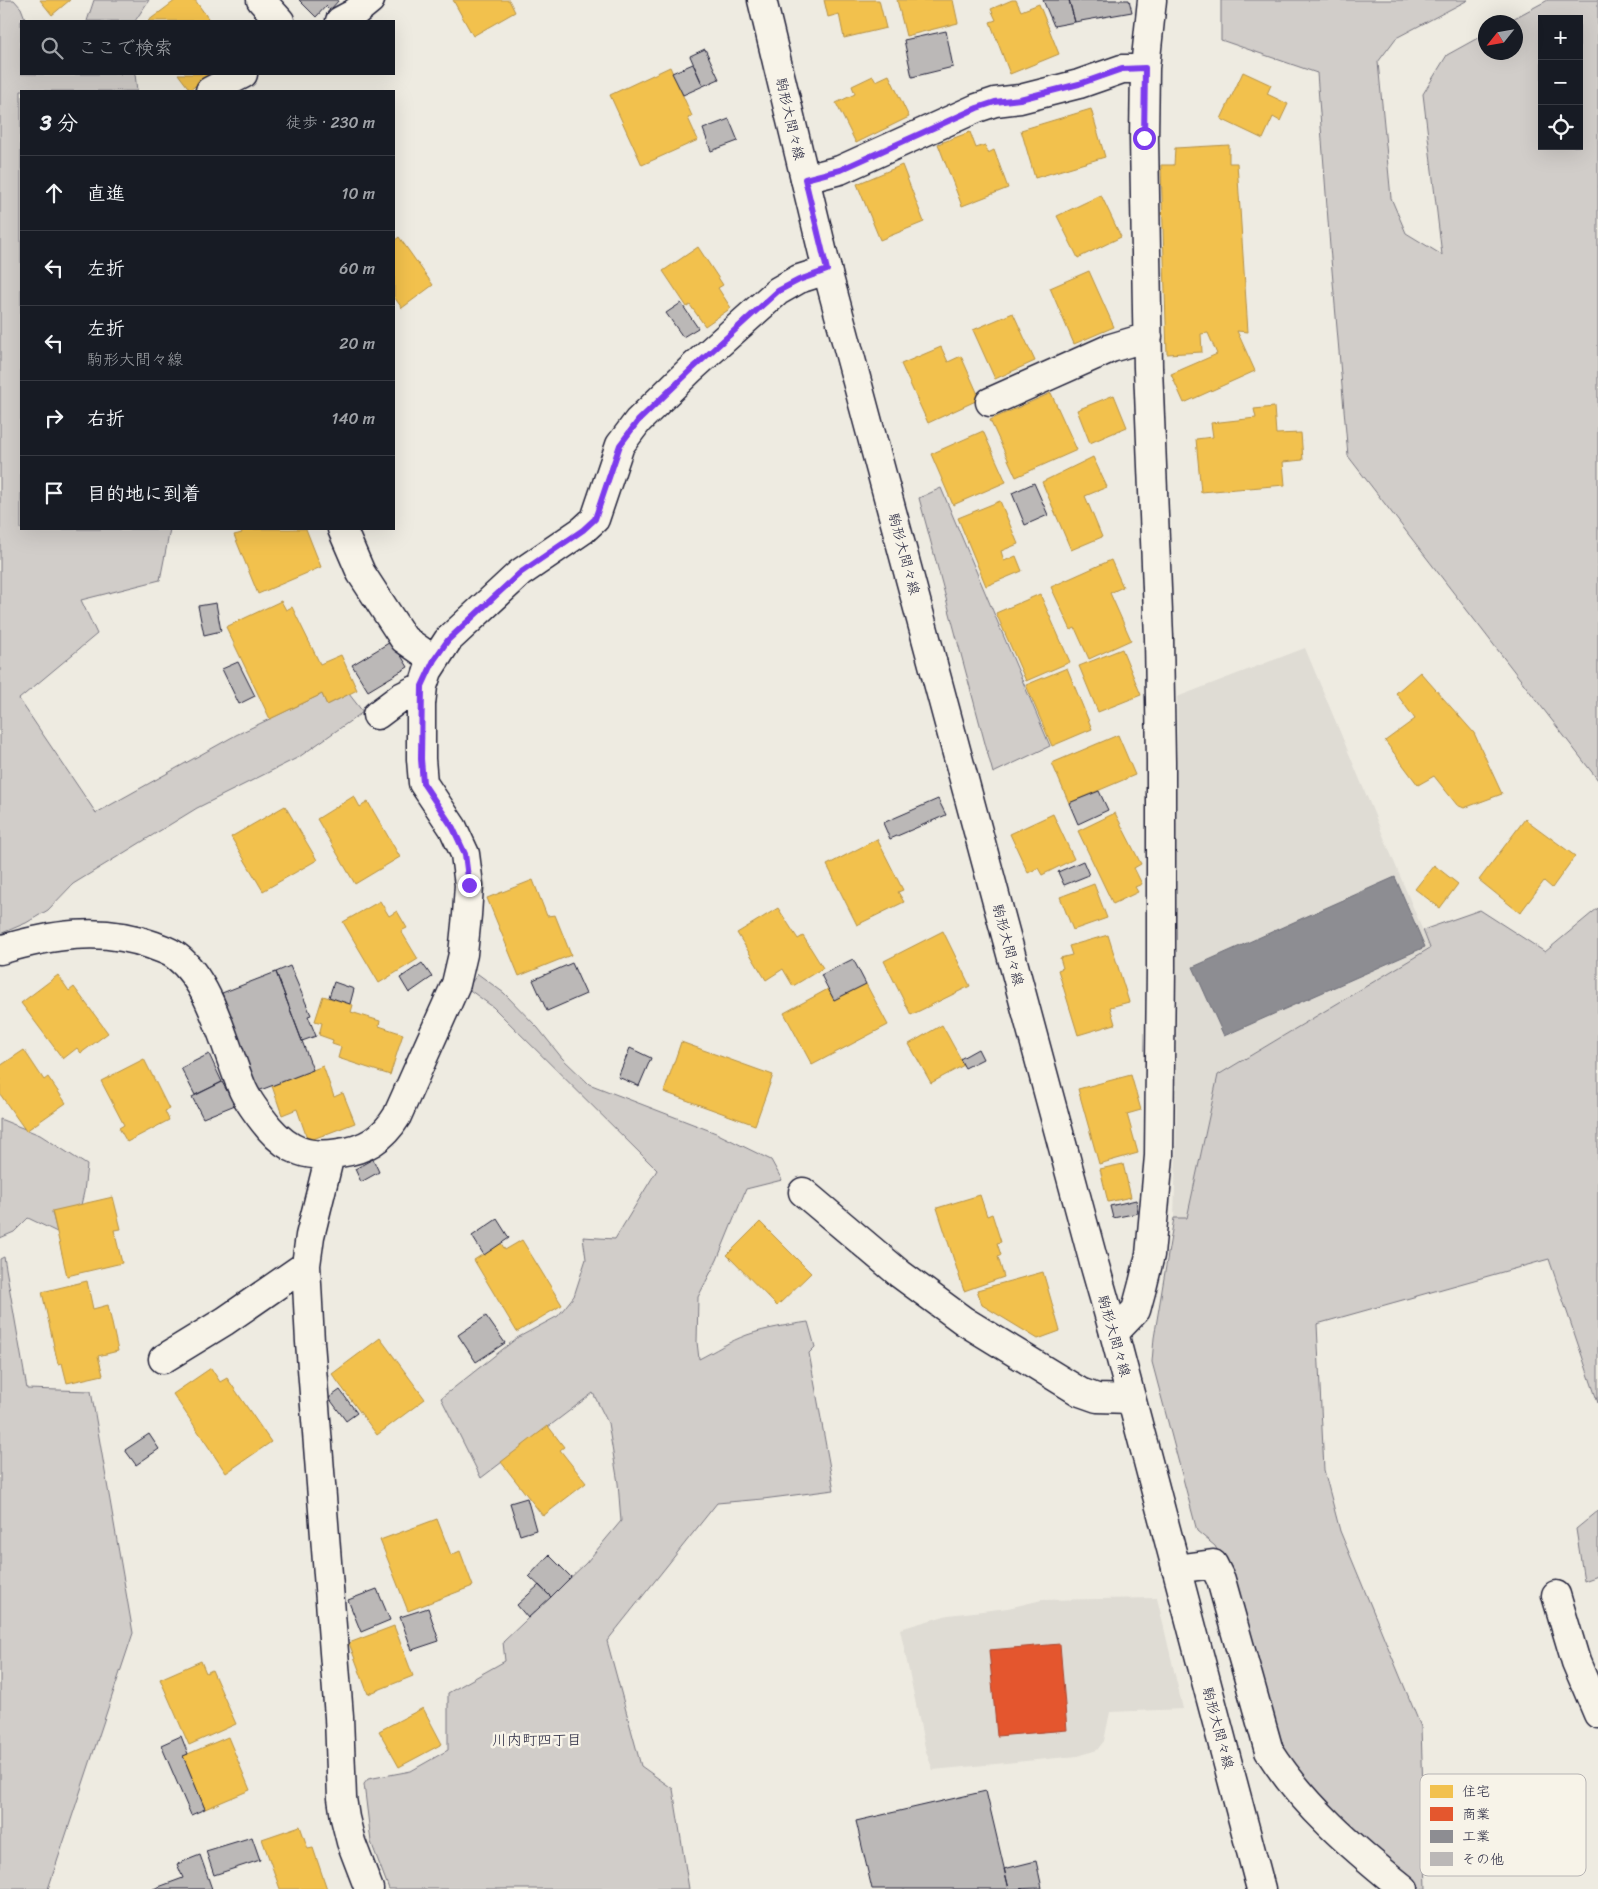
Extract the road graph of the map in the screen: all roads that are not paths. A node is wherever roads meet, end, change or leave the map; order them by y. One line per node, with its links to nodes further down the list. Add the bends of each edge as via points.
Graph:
1 (261, 0): 5 (street)
2 (370, 0): 6 (street)
3 (762, 0): 10 (street, 駒形大間々線)
4 (1152, 0): 7 (street)
5 (279, 20)
6 (342, 20)
7 (1145, 68): 10 (street, via 1122,69 1079,84 995,102 840,170); 12 (street)
8 (241, 75): 9 (street)
9 (212, 90)
10 (805, 179): 11 (street, 駒形大間々線)
11 (827, 270): 15 (street, via 778,291 638,421 620,445 595,519 520,573 448,640); 22 (street, 駒形大間々線)
12 (1148, 337): 13 (street, via 1111,348); 22 (street, via 1161,762 1159,1156 1150,1255 1143,1284 1136,1310)
13 (990, 402)
14 (342, 530): 15 (street, via 361,573 404,639)
15 (434, 660): 16 (street)
16 (422, 686): 17 (street); 19 (street, via 423,783 453,828 465,854 469,885 463,954 456,984 389,1130 368,1146)
17 (377, 714)
18 (0, 950): 19 (street, via 72,934 104,934 133,938 174,955 204,989 244,1092 264,1121 290,1148 307,1154)
19 (330, 1155): 21 (street)
20 (803, 1192): 24 (street, via 900,1274 964,1322 1080,1392 1097,1398)
21 (306, 1265): 23 (street, via 225,1321); 28 (street, via 342,1798 351,1842)
22 (1114, 1333): 24 (street, 駒形大間々線)
23 (162, 1359)
24 (1132, 1399): 25 (street, 駒形大間々線)
25 (1176, 1569): 29 (street, 駒形大間々線); 30 (street, via 1213,1564 1221,1580 1269,1751 1307,1803)
26 (1556, 1595): 27 (street, via 1576,1662)
27 (1598, 1714)
28 (368, 1889)
29 (1261, 1889)
30 (1404, 1889)

